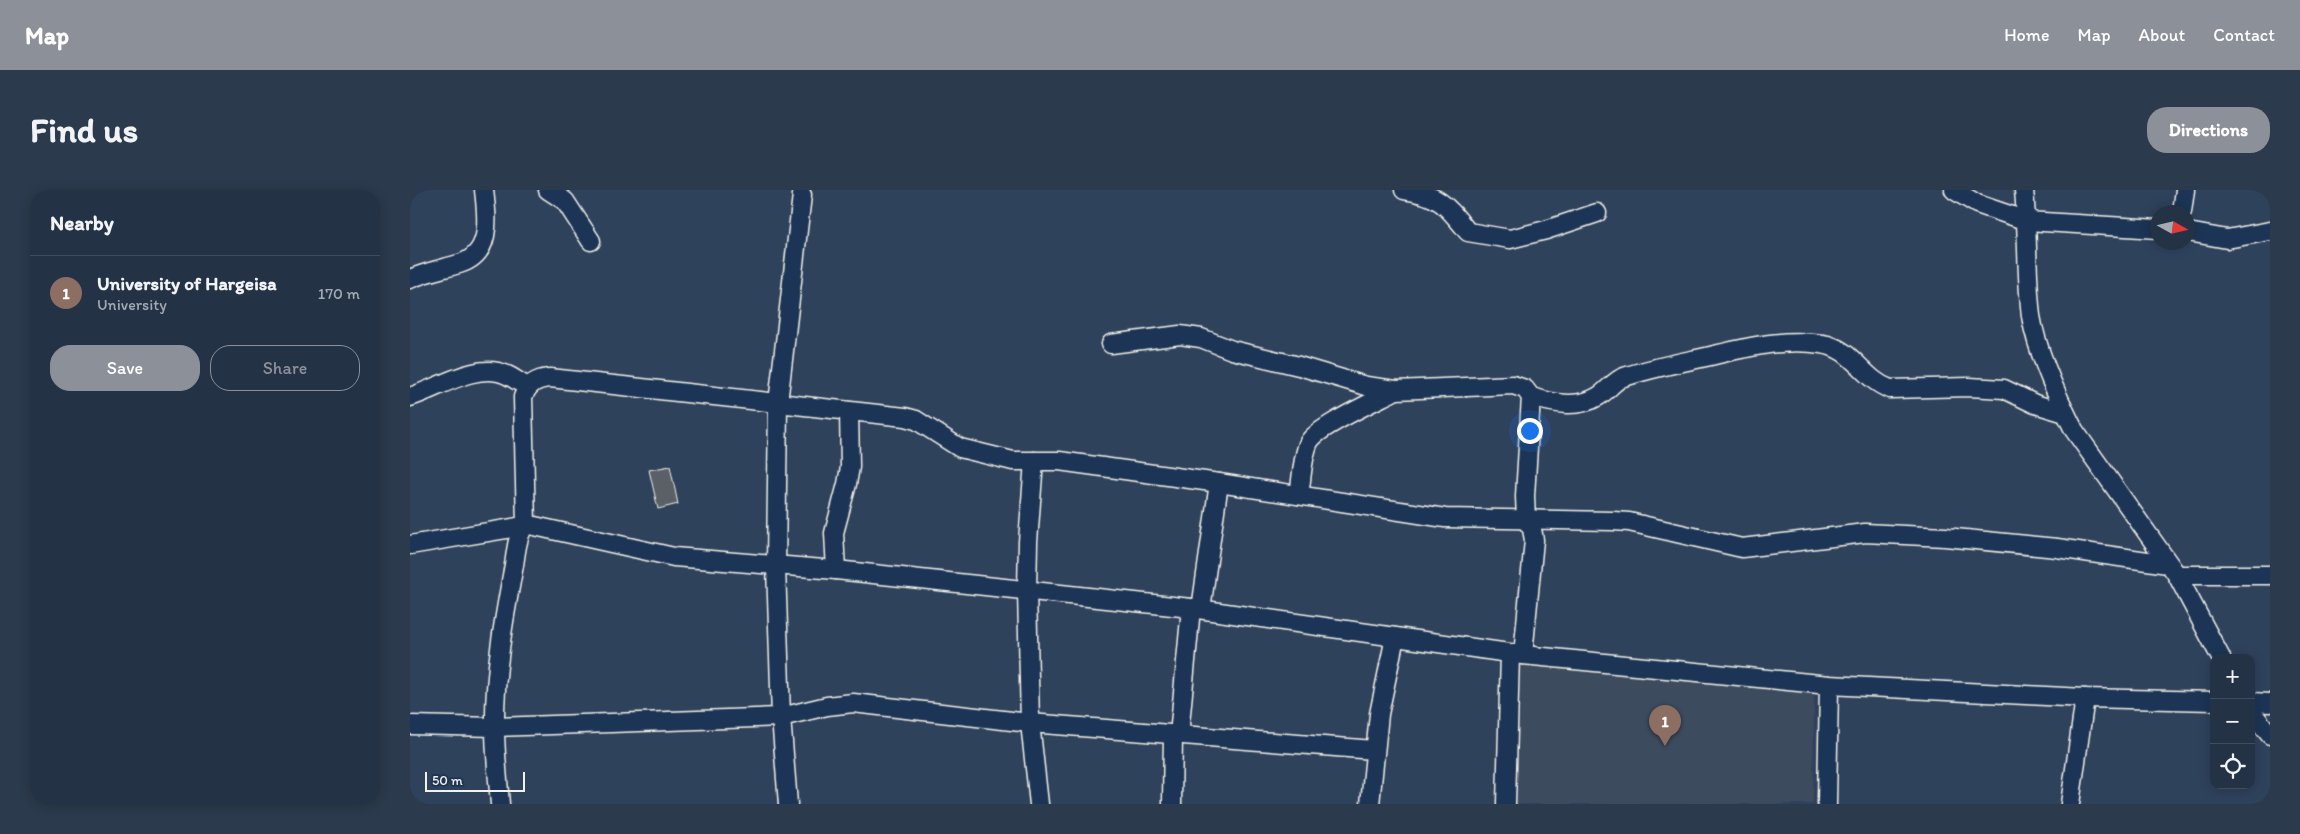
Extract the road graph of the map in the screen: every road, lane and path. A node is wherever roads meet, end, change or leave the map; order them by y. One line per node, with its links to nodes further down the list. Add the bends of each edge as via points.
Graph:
1 (484, 190): 15 (street, via 486,228 485,240 479,251 461,264 428,271)
2 (548, 190): 14 (street, via 564,201)
3 (1404, 190): 9 (street, via 1429,195 1445,204 1468,232 1510,238)
4 (1954, 190): 10 (street, via 1977,204)
5 (2024, 190): 10 (street)
6 (2186, 190): 8 (street)
7 (802, 195): 21 (street)
8 (2183, 205)
9 (1597, 214)
10 (2027, 222): 11 (street); 23 (street, via 2032,317 2047,369)
11 (2150, 229)
12 (2270, 231): 13 (street, via 2227,239)
13 (2195, 233)
14 (591, 241)
15 (410, 279)
16 (1111, 344): 18 (street, via 1180,336 1201,338 1232,350 1366,386)
17 (527, 387): 19 (street, via 506,374 476,370); 21 (street, via 539,379 550,378); 28 (street, via 523,397)
18 (1396, 390): 20 (street, via 1513,384 1525,389); 26 (street, via 1313,436 1305,454)
19 (410, 397)
20 (1531, 397): 23 (street, via 1554,403 1582,404 1598,397 1621,378 1648,369 1752,345 1791,343 1824,344 1847,353 1870,378 1890,389 1969,387 2004,390); 27 (street)
21 (778, 403): 22 (street); 30 (street)
22 (849, 411): 24 (street, via 916,420 960,448 1013,461); 31 (street, via 850,468 834,534)
23 (2066, 413): 32 (street, via 2074,430)
24 (1034, 460): 25 (street, via 1059,460); 34 (street)
25 (1219, 483): 26 (street); 35 (street)
26 (1299, 495): 27 (street, via 1445,518)
27 (1526, 520): 32 (street, via 1630,522 1742,548 1865,533 1945,537 2047,547); 37 (street, via 1534,540)
28 (526, 525): 29 (street); 30 (street, via 674,557); 48 (street, via 506,605)
29 (410, 545)
30 (776, 567): 31 (street); 45 (street)
31 (836, 570): 34 (street)
32 (2173, 570): 33 (street); 38 (street)
33 (2270, 575)
34 (1028, 590): 35 (street); 46 (street)
35 (1196, 609): 36 (street); 49 (street)
36 (1395, 637): 37 (street); 51 (street)
37 (1517, 654): 39 (street); 58 (street)
38 (2219, 654)
39 (1829, 685): 40 (street); 59 (street)
40 (2085, 698): 41 (street); 52 (street)
41 (2210, 701)
42 (2255, 702): 43 (street)
43 (2270, 703)
44 (2255, 716): 50 (street)
45 (781, 717): 46 (street, via 853,703); 48 (street); 54 (street)
46 (1030, 723): 49 (street); 55 (street)
47 (410, 725): 48 (street)
48 (495, 727): 53 (street)
49 (1176, 735): 51 (street); 56 (street)
50 (2270, 735)
51 (1374, 750): 57 (street)
52 (2076, 802)
53 (500, 804)
54 (788, 804)
55 (1039, 804)
56 (1172, 804)
57 (1370, 804)
58 (1506, 804)
59 (1827, 804)

